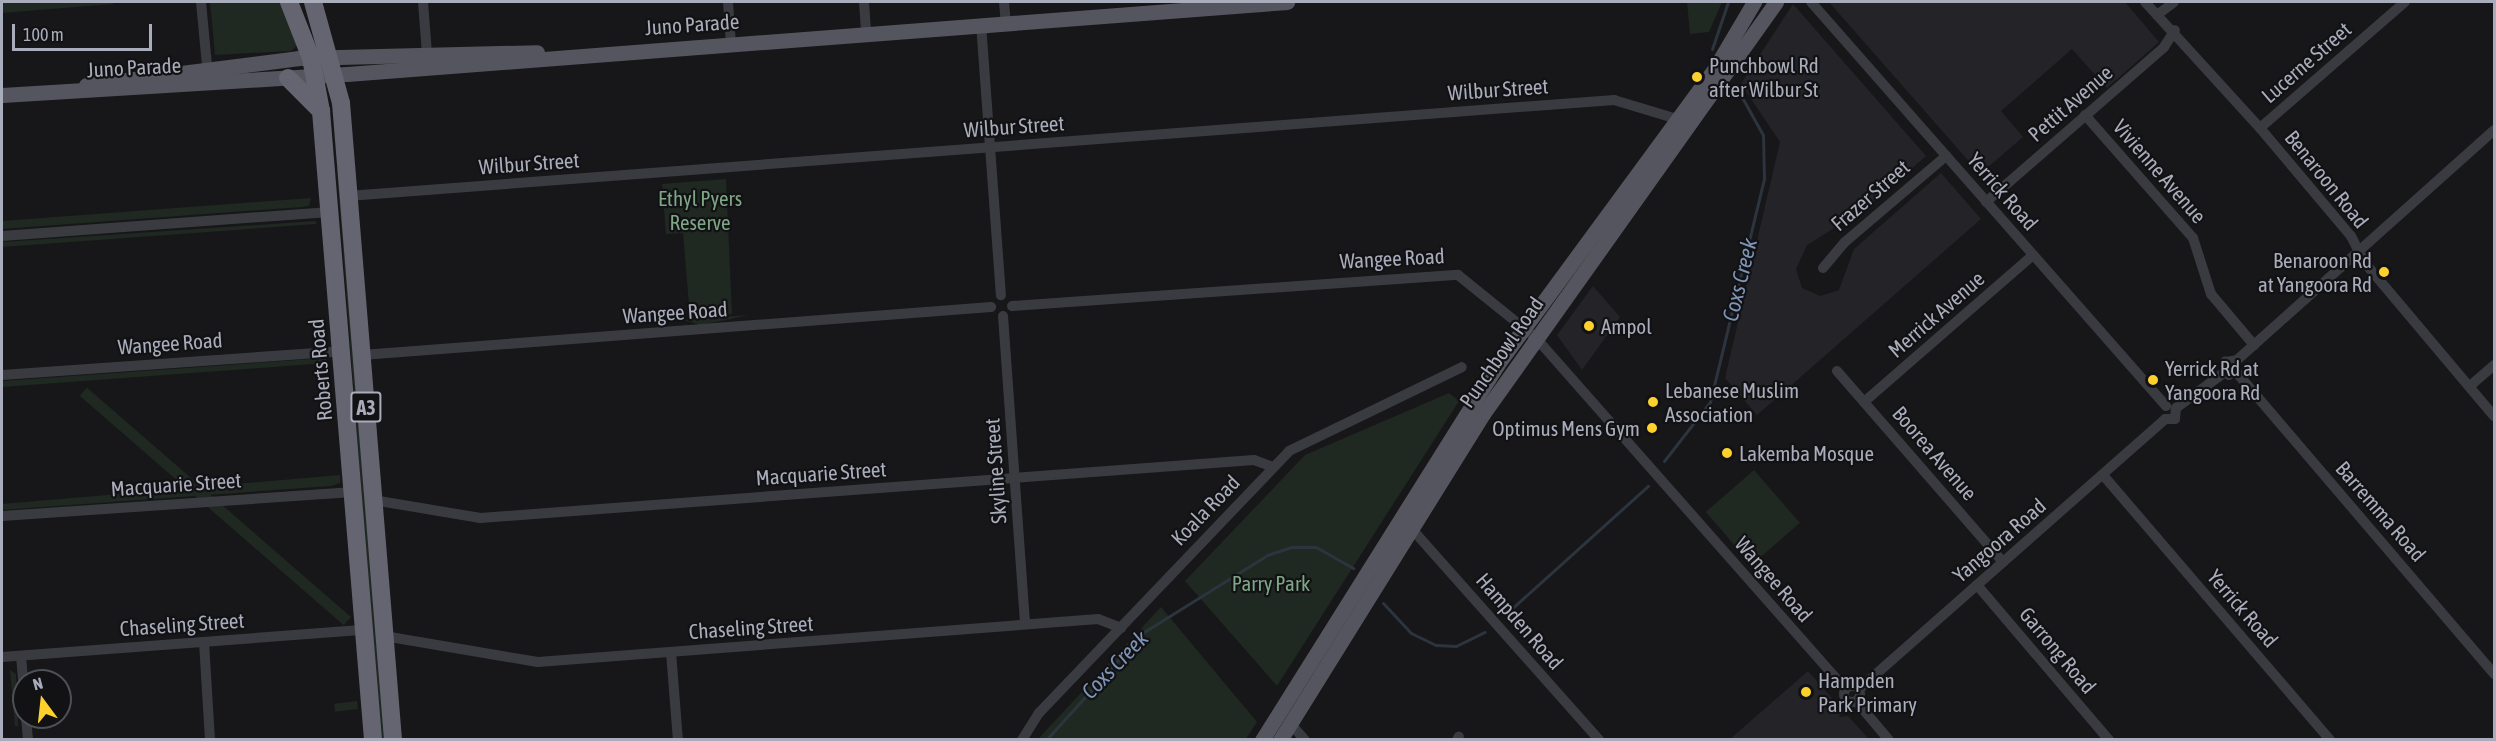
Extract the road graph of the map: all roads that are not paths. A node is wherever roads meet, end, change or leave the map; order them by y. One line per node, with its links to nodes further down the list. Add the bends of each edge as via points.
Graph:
1 (201, 2): 27 (street)
2 (289, 2): 26 (highway, Roberts Road / A3)
3 (314, 2): 25 (highway, Roberts Road / A3)
4 (423, 2): 23 (street)
5 (728, 2): 22 (street)
6 (864, 2): 21 (street)
7 (1004, 2): 18 (street)
8 (1282, 2): 9 (main road, Juno Parade); 16 (main road, Juno Parade)
9 (1287, 2)
10 (1754, 2): 35 (main road, Punchbowl Road)
11 (1776, 2): 52 (main road, Punchbowl Road)
12 (1811, 2): 39 (street, Yerrick Road)
13 (2145, 2): 17 (street, Benaroon Road)
14 (2174, 2): 17 (street)
15 (2405, 2): 36 (street, Lucerne Street)
16 (1142, 7): 18 (main road, Juno Parade)
17 (2157, 15): 20 (street, Benaroon Road)
18 (1006, 23): 19 (main road, Juno Parade)
19 (981, 24): 21 (main road, Juno Parade); 38 (street)
20 (2175, 30): 34 (street, Pettit Avenue, via 2164,47); 36 (street, Benaroon Road)
21 (866, 32): 22 (main road, Juno Parade)
22 (731, 42): 24 (main road, Juno Parade)
23 (427, 54): 24 (main road, Juno Parade); 25 (main road, Juno Parade)
24 (566, 55): 28 (main road, Juno Parade)
25 (332, 57): 26 (main road, Juno Parade); 28 (highway, Roberts Road / A3)
26 (311, 58): 27 (main road, Juno Parade); 29 (highway, Roberts Road / A3)
27 (207, 66): 31 (main road, Juno Parade)
28 (336, 75): 29 (main road, Juno Parade); 40 (highway, Roberts Road / A3)
29 (316, 76): 30 (main road, Juno Parade); 33 (highway, Roberts Road / A3)
30 (288, 78): 31 (main road, Juno Parade); 33 (highway)
31 (63, 90): 32 (main road, Juno Parade)
32 (2, 95)
33 (321, 111): 42 (highway, Roberts Road / A3)
34 (2085, 115): 41 (street, Pettit Avenue); 53 (street, Vivienne Avenue, via 2193,238 2211,294)
35 (1677, 119): 38 (street, Wilbur Street, via 1614,100); 51 (main road, Punchbowl Road)
36 (2260, 128): 44 (street, Benaroon Road)
37 (2494, 129): 44 (street)
38 (989, 147): 40 (street, Wilbur Street); 47 (street)
39 (1946, 156): 41 (street, Yerrick Road); 46 (street, Frazer Street, via 1845,242)
40 (348, 196): 55 (highway, Roberts Road / A3)
41 (1986, 202): 45 (street, Yerrick Road)
42 (330, 212): 43 (street); 54 (highway, Roberts Road / A3)
43 (2, 236)
44 (2358, 249): 53 (street); 63 (street, Benaroon Road)
45 (2033, 255): 64 (street, Merrick Avenue); 65 (street, Yerrick Road)
46 (1823, 268)
47 (1001, 295): 48 (street); 49 (street)
48 (1012, 306): 50 (street); 51 (street, Wangee Road, via 1443,273 1466,280)
49 (992, 307): 50 (street); 55 (street, Wangee Road)
50 (1003, 316): 69 (street, Skyline Street)
51 (1525, 326): 52 (street, Wangee Road); 95 (main road, Punchbowl Road)
52 (1536, 338): 73 (main road, Punchbowl Road); 87 (street, Wangee Road)
53 (2254, 345): 56 (street)
54 (341, 351): 62 (street, Wangee Road); 70 (highway, Roberts Road / A3)
55 (362, 356): 71 (highway, Roberts Road / A3)
56 (2237, 360): 60 (street, via 2225,362); 61 (street)
57 (2494, 365): 63 (street)
58 (1462, 366): 67 (street, Koala Road, via 1319,433)
59 (1837, 371): 64 (street, Boorea Avenue)
60 (2225, 372): 61 (street); 65 (street)
61 (2237, 373): 85 (street, Barremma Road)
62 (2, 375)
63 (2470, 386): 66 (street, Benaroon Road)
64 (1864, 402): 74 (street, Boorea Avenue)
65 (2171, 407): 68 (street, Yangoora Road, via 2175,419 2165,419)
66 (2494, 416)
67 (1273, 467): 69 (street, Macquarie Street, via 1254,460); 77 (street, Koala Road)
68 (2103, 475): 74 (street, Yangoora Road); 101 (street, Yerrick Road)
69 (1015, 479): 71 (street, Macquarie Street, via 480,518); 76 (street, Skyline Street)
70 (353, 492): 72 (street, Macquarie Street); 78 (highway, Roberts Road / A3)
71 (373, 500): 79 (highway, Roberts Road / A3)
72 (2, 516)
73 (1412, 528): 89 (main road, Punchbowl Road); 98 (street, Hampden Road)
74 (2003, 562): 75 (street, Yangoora Road)
75 (1977, 585): 86 (street, Yangoora Road); 100 (street, Garrong Road)
76 (1025, 624): 77 (street, Chaseling Street, via 1098,619); 81 (street, Chaseling Street)
77 (1121, 628): 94 (street, Koala Road, via 1039,713)
78 (364, 630): 80 (street, Chaseling Street); 91 (highway, Roberts Road / A3)
79 (384, 636): 81 (street, Chaseling Street, via 532,662); 92 (highway, Roberts Road / A3)
80 (204, 642): 82 (street, Chaseling Street); 90 (street)
81 (671, 652): 93 (street)
82 (21, 656): 83 (street, Chaseling Street); 84 (street)
83 (2, 657)
84 (22, 669)
85 (2494, 674)
86 (1859, 689): 87 (street); 88 (street)
87 (1845, 690): 88 (street, Wangee Road, via 1846,699)
88 (1856, 701): 99 (street)
89 (1290, 723): 96 (main road, Punchbowl Road); 97 (street)
90 (210, 740)
91 (374, 740)
92 (393, 740)
93 (678, 740)
94 (1022, 740)
95 (1262, 740)
96 (1280, 740)
97 (1305, 740)
98 (1599, 740)
99 (1889, 740)
100 (2109, 740)
101 (2330, 740)

